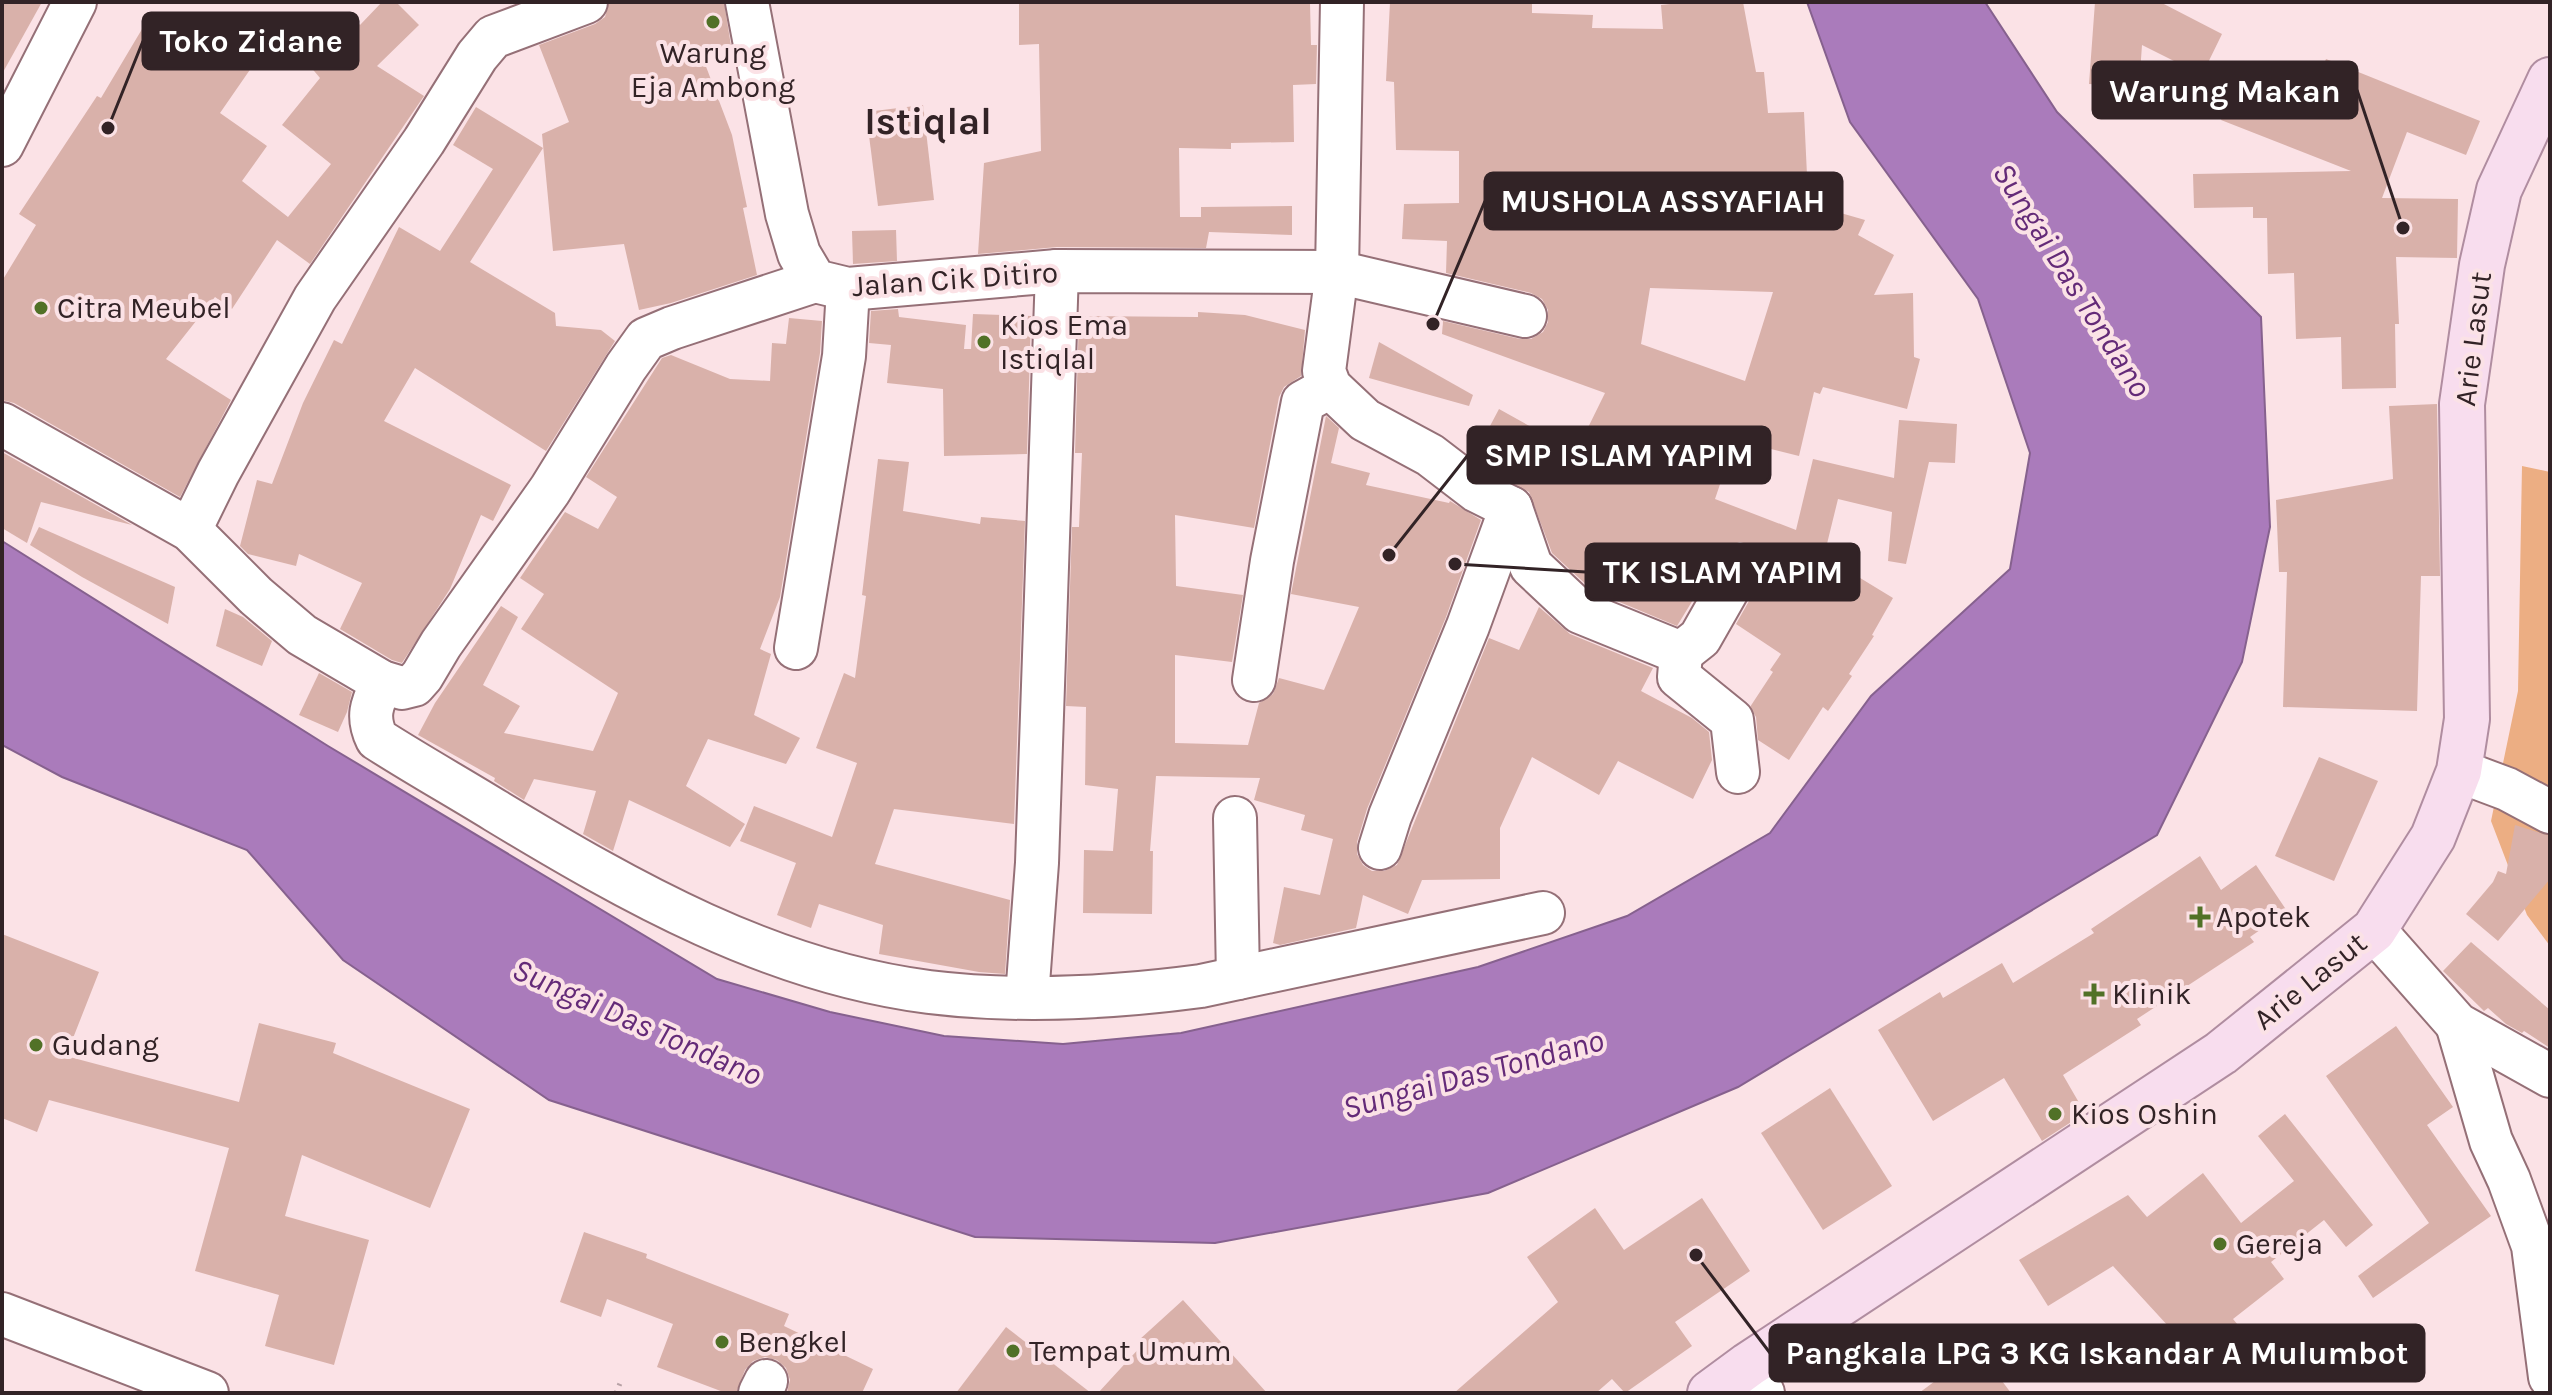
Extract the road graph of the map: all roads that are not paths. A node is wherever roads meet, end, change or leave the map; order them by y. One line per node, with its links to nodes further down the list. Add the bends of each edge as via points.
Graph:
1 (75, 2): 6 (street)
2 (586, 2): 14 (street, via 493,37 477,56 315,298)
3 (747, 2): 9 (street, Jalan Cik Ditiro, via 799,254)
4 (1342, 2): 8 (street)
5 (2550, 80): 20 (main road, Arie Lasut, via 2499,190 2462,404 2467,719)
6 (2, 145)
7 (1057, 271): 8 (street, Jalan Cik Ditiro); 9 (street, Jalan Cik Ditiro); 28 (street, via 1037,863)
8 (1337, 272): 10 (street, Jalan Cik Ditiro); 11 (street, via 1325,354)
9 (832, 285): 16 (street, via 844,356); 19 (street, via 646,339 422,676 402,688)
10 (1525, 316)
11 (1330, 387): 13 (street, via 1365,420); 18 (street, via 1303,402)
12 (2, 424): 14 (street)
13 (1511, 508): 17 (street, via 1531,566 1580,612); 24 (street)
14 (190, 530): 19 (street, via 302,635)
15 (1741, 566): 17 (street, via 1700,638)
16 (796, 648)
17 (1681, 653): 21 (street, via 1679,677 1732,720)
18 (1254, 680)
19 (382, 682): 28 (street, via 369,709 377,739 603,876 714,930 794,960 926,992)
20 (2459, 771): 22 (street); 26 (main road, Arie Lasut, via 2433,837)
21 (1738, 772)
22 (2550, 812)
23 (1235, 818): 27 (street)
24 (1380, 848)
25 (1543, 913): 27 (street)
26 (2374, 930): 29 (street); 33 (main road, Arie Lasut, via 2221,1053)
27 (1238, 978): 28 (street, via 1155,992)
28 (1027, 997)
29 (2457, 1024): 30 (street); 32 (street, via 2491,1141 2533,1246)
30 (2550, 1076)
31 (2, 1314): 34 (street)
32 (2550, 1377)
33 (1756, 1379): 35 (main road, Arie Lasut)
34 (207, 1393)
35 (1710, 1393)

